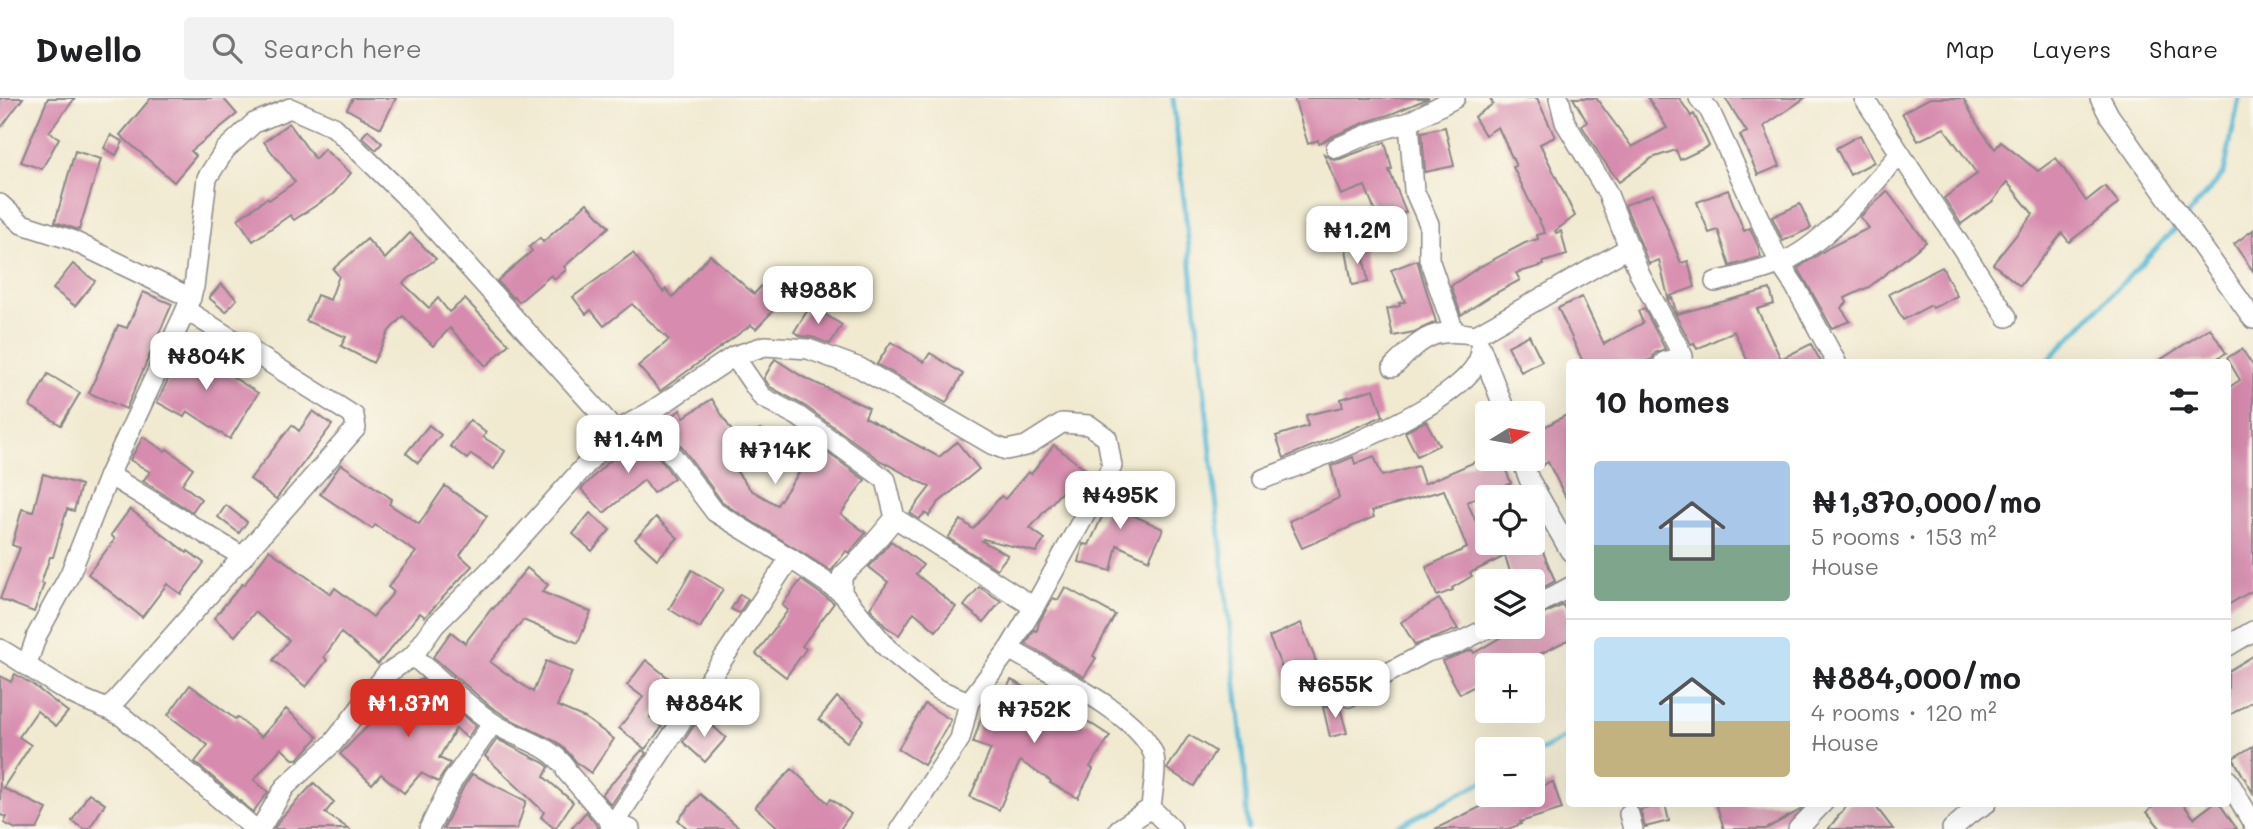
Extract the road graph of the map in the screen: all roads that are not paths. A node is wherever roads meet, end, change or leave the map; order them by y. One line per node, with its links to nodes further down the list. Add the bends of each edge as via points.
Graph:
1 (1455, 98): 6 (street)
2 (1559, 98): 10 (street, via 1565,122 1607,192)
3 (1699, 98): 11 (street, via 1710,111)
4 (1864, 98): 8 (street)
5 (2100, 98): 15 (street)
6 (1409, 122): 7 (street); 16 (street, via 1414,190 1429,224 1429,259)
7 (1336, 148)
8 (1899, 154): 11 (street, via 1851,210 1807,248); 14 (street)
9 (0, 204): 13 (street, via 22,224 69,239)
10 (1630, 247): 17 (street); 19 (street)
11 (1780, 264): 12 (street); 20 (street)
12 (1715, 282)
13 (188, 304): 24 (street, via 194,288 207,178 225,150 254,123 290,108 334,127 403,194); 26 (street); 30 (street, via 354,416 356,428)
14 (2007, 317)
15 (2253, 319)
16 (1454, 331): 17 (street); 21 (street, via 1424,338)
17 (1478, 343): 22 (street); 27 (street, via 1480,359 1466,379 1440,399 1374,435)
18 (734, 356): 23 (street); 28 (street, via 762,397 798,416 886,480); 35 (street, via 765,346 808,349 860,368 1006,450 1026,446 1062,423 1088,425 1107,438 1112,466)
19 (1684, 359)
20 (1834, 359)
21 (1393, 367)
22 (1501, 401)
23 (652, 411): 24 (street); 31 (street, via 670,452 715,513)
24 (616, 431): 41 (street, via 507,553 435,625)
25 (1527, 471): 29 (street)
26 (109, 475): 30 (street); 42 (street)
27 (1263, 479)
28 (895, 518): 33 (street, via 842,576); 35 (street)
29 (1566, 544)
30 (243, 557): 45 (street)
31 (790, 558): 33 (street); 52 (street)
32 (1566, 589): 34 (street)
33 (842, 593): 44 (street, via 887,648 937,689)
34 (1545, 601)
35 (1034, 607): 40 (street)
36 (2253, 631): 38 (street)
37 (1475, 634): 43 (street, via 1427,652)
38 (2231, 644)
39 (0, 649): 42 (street)
40 (1009, 649): 44 (street); 50 (street, via 1133,724 1154,755)
41 (413, 656): 46 (street); 53 (street, via 386,674 333,743 285,787)
42 (27, 664): 45 (street, via 68,692)
43 (1349, 697)
44 (969, 702): 55 (street, via 960,739)
45 (109, 708): 53 (street)
46 (494, 723): 52 (street, via 559,758 580,790); 54 (street, via 453,780)
47 (2231, 785): 51 (street)
48 (1819, 807): 58 (street)
49 (1980, 807): 59 (street)
50 (1151, 808): 56 (street); 57 (street)
51 (2253, 824)
52 (617, 827)
53 (258, 829)
54 (429, 829)
55 (900, 829)
56 (1119, 829)
57 (1172, 829)
58 (1797, 829)
59 (1952, 829)

